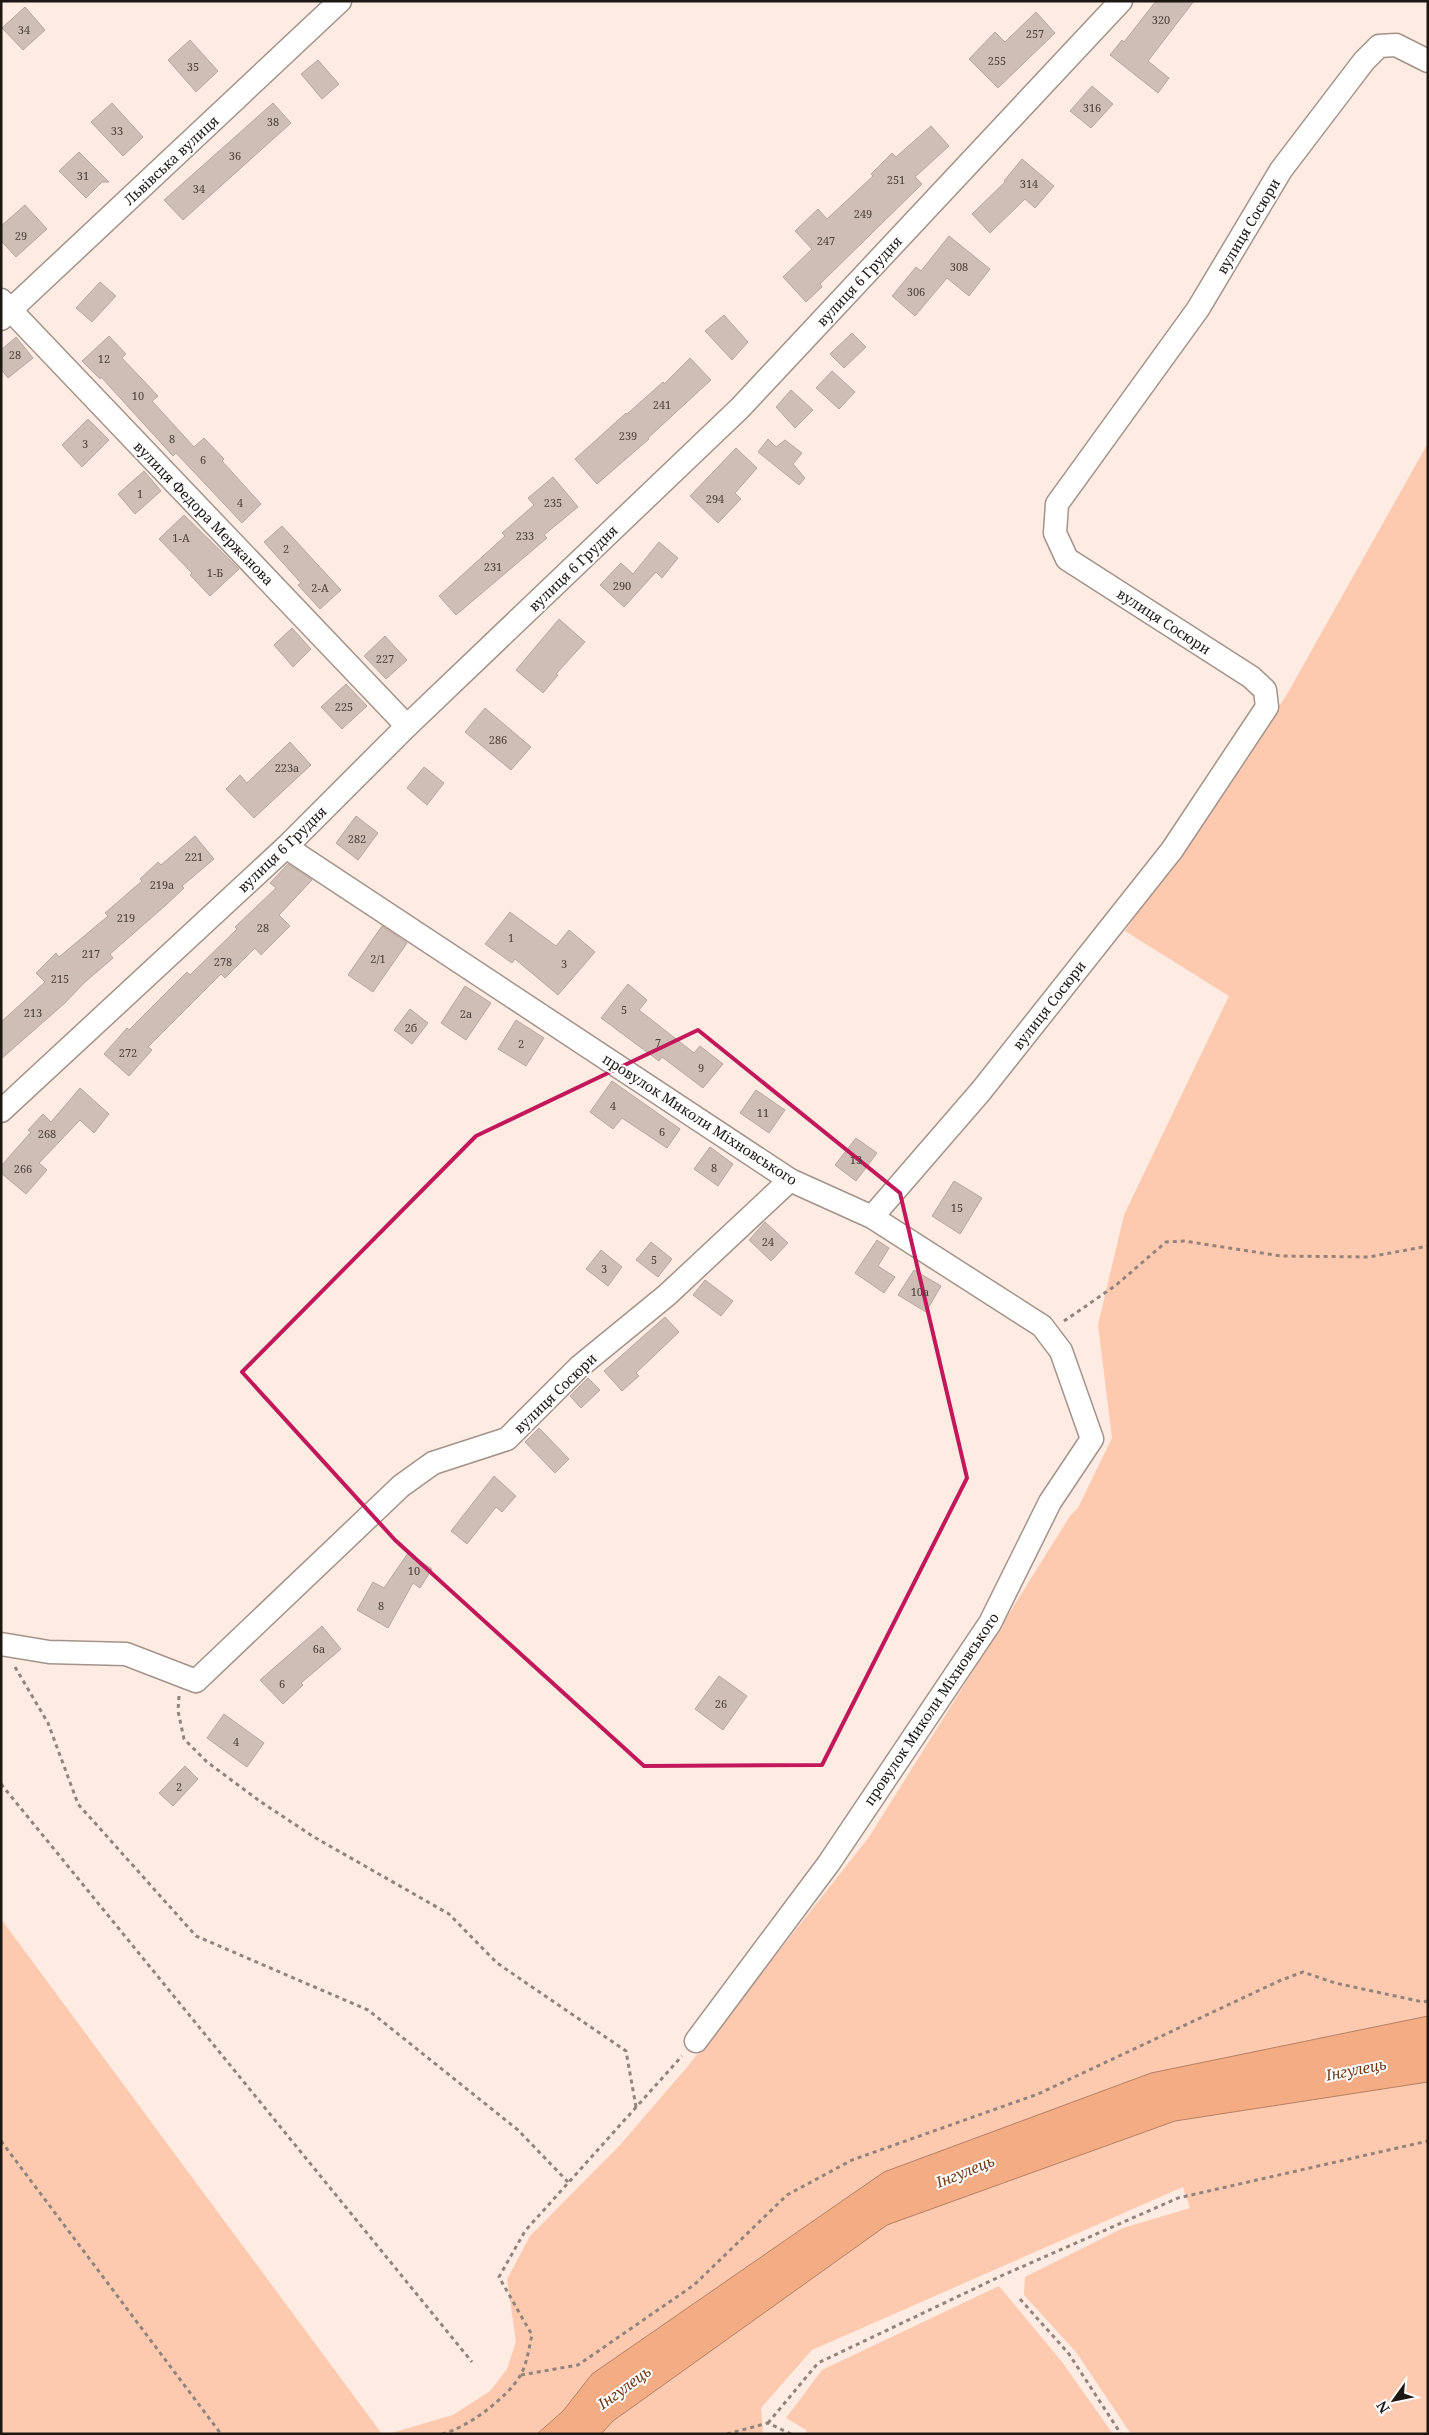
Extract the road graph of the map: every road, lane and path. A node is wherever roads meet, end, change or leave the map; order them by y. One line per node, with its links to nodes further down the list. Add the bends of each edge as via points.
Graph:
1 (340, 1): 4 (street, Львівська вулиця)
2 (1121, 1): 5 (street, вулиця 6 Грудня, via 740,408)
3 (1428, 61): 9 (street, вулиця Сосюри, via 1396,45 1379,46 1364,61 1281,170 1198,309 1057,504 1055,533 1067,559 1251,677 1265,690 1268,707 1172,850 981,1091)
4 (4, 310): 5 (street, вулиця Федора Мержанова)
5 (407, 726): 6 (street, вулиця 6 Грудня)
6 (286, 847): 7 (street, вулиця 6 Грудня); 8 (street, провулок Миколи Міхновського)
7 (1, 1111)
8 (790, 1180): 9 (street, провулок Миколи Міхновського); 13 (street, вулиця Сосюри, via 667,1295 579,1367 507,1438 432,1464 401,1486)
9 (872, 1217): 11 (street, провулок Миколи Міхновського)
10 (1428, 1246): 11 (path, via 1369,1257 1281,1256 1184,1241 1166,1242 1115,1286 1066,1321)
11 (1042, 1326): 16 (street, провулок Миколи Міхновського, via 1061,1351 1092,1439 1050,1502 990,1624 829,1862)
12 (2, 1645): 13 (street, via 49,1652 126,1654); 20 (path, via 48,1722 78,1804 196,1936 368,2010 518,2130)
13 (189, 1678): 17 (path, via 178,1711 184,1738 207,1762 314,1837 449,1914 497,1963 626,2051)
14 (1, 1784): 22 (path)
15 (1428, 2001): 23 (path, via 1335,1983 1303,1972 1279,1981 1038,2094 852,2160 787,2195 694,2285 578,2366)
16 (696, 2041): 17 (path)
17 (636, 2107): 20 (path)
18 (1, 2141): 25 (path)
19 (1428, 2141): 24 (path, via 1178,2198 1001,2276 818,2363)
20 (568, 2182): 23 (path, via 525,2231 500,2277 532,2335)
21 (1020, 2299): 29 (path, via 1069,2354)
22 (472, 2362)
23 (521, 2375): 26 (path, via 503,2397 453,2431)
24 (768, 2423): 27 (path); 28 (path)
25 (221, 2434)
26 (442, 2434)
27 (728, 2434)
28 (791, 2434)
29 (1121, 2434)

